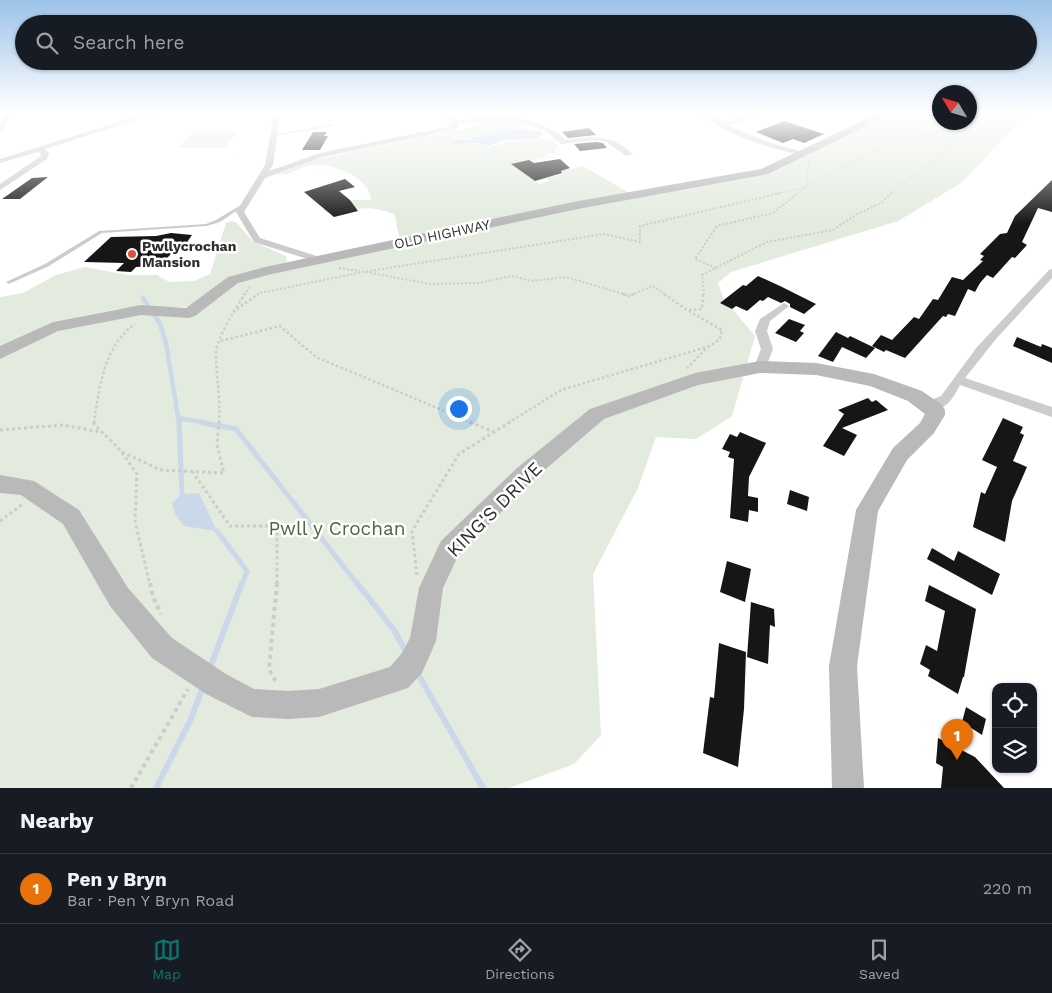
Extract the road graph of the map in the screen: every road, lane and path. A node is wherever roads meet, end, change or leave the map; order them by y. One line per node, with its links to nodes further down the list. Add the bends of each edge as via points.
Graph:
1 (36, 150): 14 (street)
2 (40, 150): 17 (street, via 45,153 44,157)
3 (272, 150): 15 (street)
4 (347, 150): 15 (street, via 320,155)
5 (559, 150): 13 (path, via 555,157)
6 (623, 150): 12 (street)
7 (788, 150): 11 (street)
8 (808, 150): 11 (street, OLD HIGHWAY)
9 (875, 150): 16 (path)
10 (947, 150): 21 (path, via 904,181 881,203 856,214 833,230 767,242)
11 (801, 153): 19 (street, OLD HIGHWAY, via 764,172 578,205)
12 (629, 154)
13 (540, 159)
14 (0, 161)
15 (263, 176): 18 (street)
16 (806, 187): 21 (path, via 773,213 717,226 695,260); 22 (path, via 640,226 640,242 604,234)
17 (0, 188)
18 (246, 203): 19 (street, via 240,212 258,240); 24 (lane, via 207,225 101,232 47,265)
19 (320, 260): 28 (street, OLD HIGHWAY, via 233,280 190,313)
20 (332, 267): 22 (path)
21 (716, 268): 27 (path, via 702,275 702,310)
22 (363, 272): 27 (path, via 430,284 479,283 511,276 532,281 566,277 629,296 653,286); 29 (path, via 260,293)
23 (1052, 272): 35 (street, via 989,338)
24 (9, 282)
25 (250, 287): 29 (path)
26 (784, 306): 33 (street, via 765,319 761,331 767,349)
27 (687, 310): 31 (path, via 722,330 720,338)
28 (157, 311): 32 (street, OLD HIGHWAY, via 141,310 54,327); 40 (path, via 128,327 114,347 99,388 94,424)
29 (233, 312): 30 (path)
30 (220, 341): 39 (path, via 280,326 316,356); 42 (path, via 216,351 221,402 217,445 224,473)
31 (708, 347): 34 (path, via 686,369); 39 (path, via 561,390)
32 (0, 353)
33 (760, 367): 34 (street, KING'S DRIVE); 36 (street, KING'S DRIVE, via 847,374 874,380)
34 (695, 379): 49 (street, KING'S DRIVE, via 597,414 525,474 449,549 431,588 423,641 405,670 319,703)
35 (958, 380): 36 (street, via 945,401); 37 (street)
36 (931, 405): 51 (street, via 935,415 927,428 900,454 867,510 843,666)
37 (1052, 412)
38 (0, 430): 40 (path, via 62,425)
39 (494, 432): 46 (path, via 460,454 412,531)
40 (103, 433): 41 (path)
41 (121, 451): 42 (path, via 161,470); 47 (path, via 137,474 135,521 153,597)
42 (192, 471): 49 (path, via 230,526 278,526 278,569 269,669)
43 (0, 484): 44 (street, KING'S DRIVE, via 26,487)
44 (36, 494): 45 (path); 48 (street, KING'S DRIVE, via 71,517 119,597 162,648)
45 (0, 521)
46 (417, 577)
47 (164, 621)
48 (207, 678): 49 (street, KING'S DRIVE, via 252,704); 50 (path)
49 (288, 705)
50 (131, 788)
51 (848, 788)

